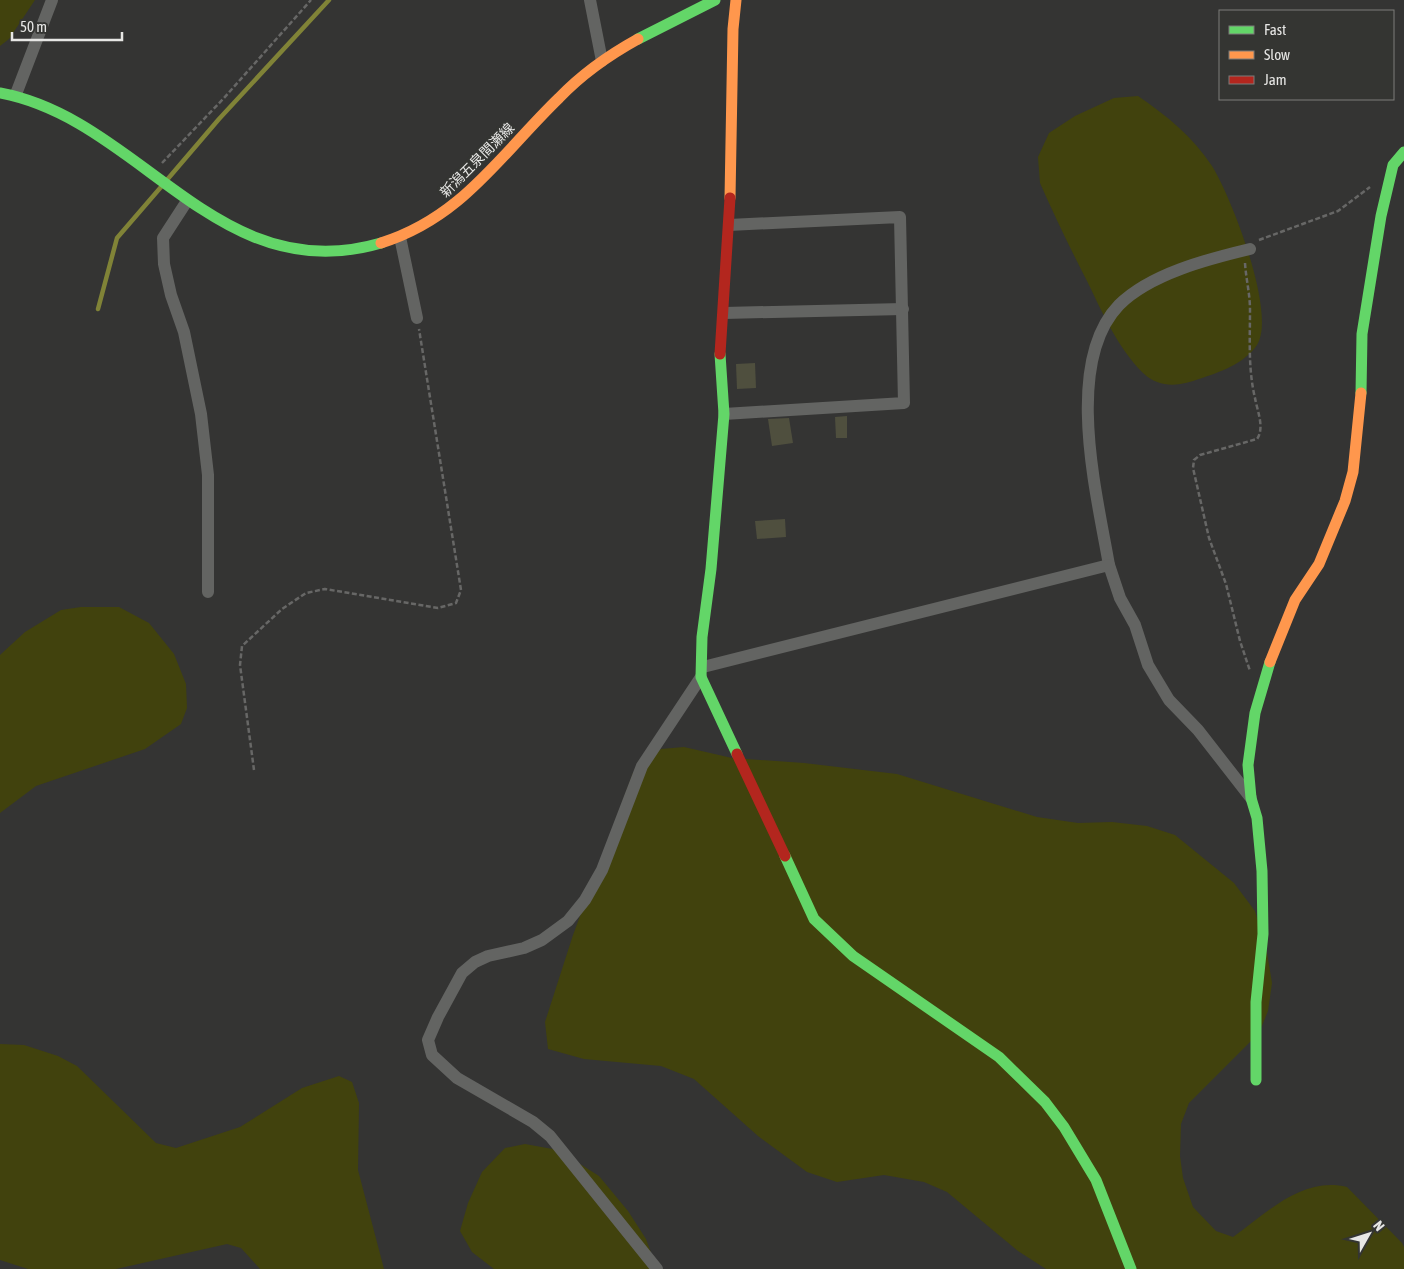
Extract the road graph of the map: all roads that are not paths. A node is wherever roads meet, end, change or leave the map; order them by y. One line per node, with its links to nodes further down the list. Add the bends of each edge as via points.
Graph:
1 (52, 0): 7 (street)
2 (590, 0): 5 (street)
3 (715, 0): 5 (street, 新潟五泉間瀬線, via 652,31)
4 (736, 0): 10 (street)
5 (602, 61): 11 (street, 新潟五泉間瀬線, via 574,83 475,187 453,206)
6 (0, 93): 7 (street, 新潟五泉間瀬線)
7 (16, 94): 9 (street, 新潟五泉間瀬線, via 85,127)
8 (1404, 152): 20 (street, via 1393,165 1381,216 1362,334 1361,402 1353,472 1319,564 1295,600 1261,693 1248,765)
9 (187, 200): 11 (street, 新潟五泉間瀬線, via 254,240 318,252 361,249); 18 (street, via 163,238 164,264 184,332 201,414 208,475)
10 (729, 225): 13 (street, via 900,217); 14 (street)
11 (400, 237): 15 (street)
12 (1250, 249): 17 (street, via 1197,263 1136,292 1118,306 1104,326 1093,354 1088,398 1095,488)
13 (903, 309): 14 (street); 16 (street, via 904,403)
14 (724, 313): 16 (street, via 720,351)
15 (417, 318)
16 (724, 414): 19 (street, via 702,637)
17 (1108, 565): 19 (street); 20 (street, via 1120,598 1135,625 1148,665 1165,693)
18 (208, 592)
19 (702, 672): 22 (street, via 642,766 602,870 585,900 568,921 542,940 524,948 488,956 462,973 428,1040 432,1054 457,1078 533,1122 550,1136); 23 (street, via 814,919 854,956 999,1057 1042,1098 1090,1166 1107,1199)
20 (1251, 798): 21 (street, via 1257,818 1262,870 1263,934 1256,1002)
21 (1256, 1080)
22 (657, 1269)
23 (1131, 1269)

